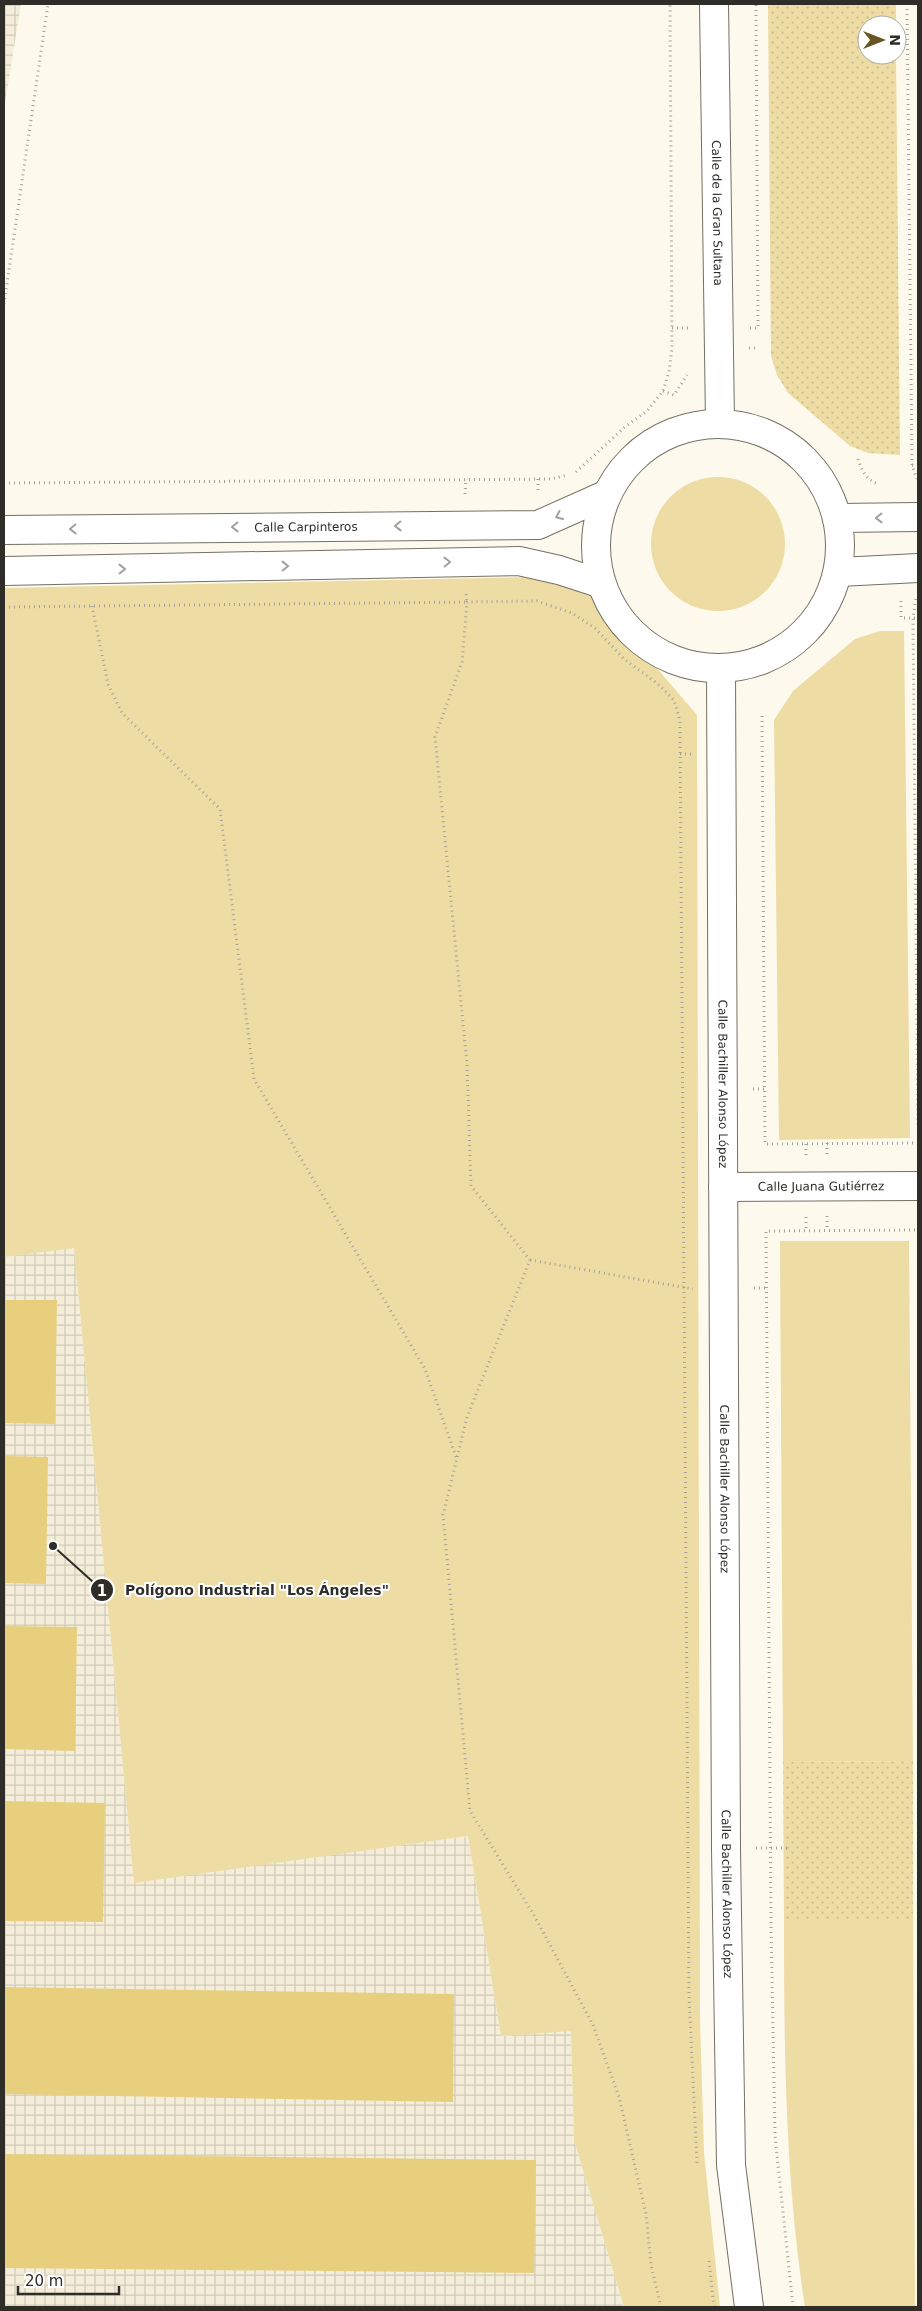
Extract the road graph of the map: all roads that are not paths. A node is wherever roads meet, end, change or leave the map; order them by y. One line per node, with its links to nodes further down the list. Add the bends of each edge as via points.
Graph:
1 (714, 4): 2 (street, Calle de la Gran Sultana)
2 (720, 422): 3 (street, via 652,441 620,471); 4 (street, via 773,435 814,467)
3 (603, 496): 6 (street, Calle Carpinteros, one-way to 6, via 538,525); 10 (street, via 594,546)
4 (839, 518): 5 (street, one-way to 4); 9 (street)
5 (918, 518)
6 (4, 530)
7 (918, 568): 9 (street)
8 (4, 571): 10 (street, one-way to 10, via 519,561)
9 (840, 572): 11 (street, via 812,628 773,658)
10 (599, 583): 11 (street, via 630,634 689,667)
11 (721, 669): 13 (street, Calle Bachiller Alonso López)
12 (918, 1186): 13 (street, Calle Juana Gutiérrez)
13 (723, 1187): 14 (street, Calle Bachiller Alonso López, via 731,2165)
14 (749, 2307)

